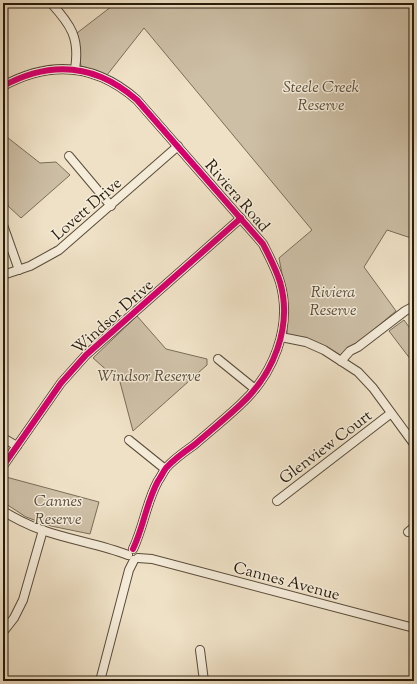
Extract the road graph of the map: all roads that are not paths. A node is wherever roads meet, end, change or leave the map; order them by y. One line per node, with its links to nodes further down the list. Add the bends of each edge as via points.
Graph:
1 (51, 3): 2 (street, via 69,25 74,36)
2 (75, 69): 3 (street, Riviera Road, via 45,70); 4 (street, Riviera Road, via 102,76 126,90)
3 (3, 86)
4 (178, 146): 6 (street, Lovett Drive); 7 (street, Riviera Road)
5 (69, 156): 6 (street)
6 (111, 206): 9 (street, Lovett Drive, via 59,250)
7 (241, 218): 12 (street, Riviera Road, via 263,244 273,263 284,305); 20 (street, Windsor Drive, via 86,355 61,383)
8 (3, 224): 9 (street)
9 (19, 270): 10 (street, Lovett Drive)
10 (3, 275)
11 (414, 306): 14 (street, via 350,351)
12 (281, 337): 14 (street, via 306,342); 15 (street, Riviera Road, via 268,372)
13 (218, 359): 15 (street)
14 (344, 363): 16 (street, via 358,372 373,388)
15 (255, 389): 22 (street, Riviera Road)
16 (390, 414): 19 (street); 23 (street, Glenview Court)
17 (3, 438): 20 (street)
18 (129, 440): 22 (street)
19 (414, 444)
20 (17, 446): 21 (street, Windsor Drive)
21 (3, 466)
22 (165, 469): 26 (street, Riviera Road, via 150,498)
23 (277, 501)
24 (3, 511): 25 (street, Cannes Avenue)
25 (43, 530): 26 (street, Cannes Avenue); 28 (street, via 23,600)
26 (134, 554): 27 (street, Cannes Avenue); 30 (street, Riviera Road)
27 (414, 628)
28 (3, 632)
29 (200, 650): 31 (street)
30 (100, 681)
31 (204, 681)

